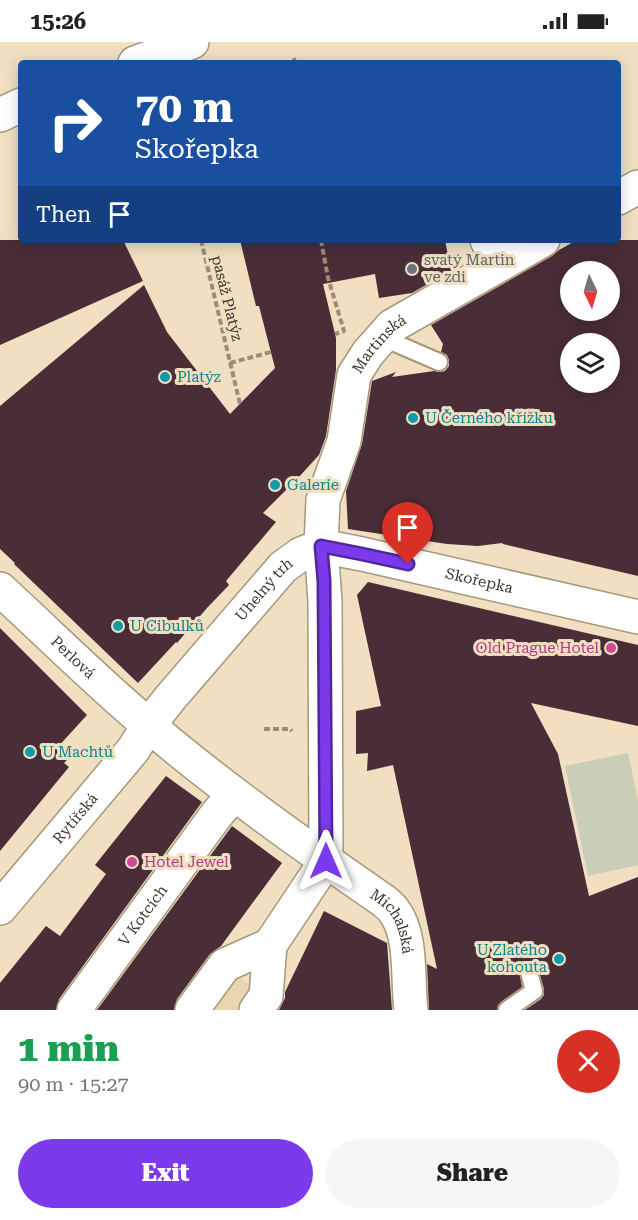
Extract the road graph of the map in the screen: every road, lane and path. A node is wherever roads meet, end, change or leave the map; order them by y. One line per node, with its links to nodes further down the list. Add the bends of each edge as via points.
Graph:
1 (192, 42): 2 (street)
2 (143, 60)
3 (18, 106): 4 (street)
4 (0, 115)
5 (638, 187): 6 (street)
6 (621, 196)
7 (202, 243): 15 (path, pasáž Platýz)
8 (322, 243): 11 (path)
9 (530, 243): 10 (street, Martinská)
10 (493, 252): 12 (street, Martinská)
11 (344, 331)
12 (381, 337): 14 (lane); 17 (street, Martinská, via 354,375 344,441 322,500)
13 (271, 352): 15 (path, pasáž Platýz)
14 (439, 362)
15 (230, 363): 16 (path, pasáž Platýz)
16 (240, 404)
17 (321, 546): 19 (street, Skořepka); 20 (street, Uhelný trh, via 283,567); 22 (street)
18 (0, 589): 20 (street, Perlová)
19 (638, 617)
20 (148, 726): 21 (street); 23 (street, Rytířská, via 133,750)
21 (234, 794): 22 (street); 26 (street, V Kotcích)
22 (326, 861): 24 (street); 29 (street, Michalská, via 394,910 406,943)
23 (0, 909)
24 (270, 945): 27 (street, via 225,965); 28 (street, via 266,996)
25 (529, 972): 30 (lane, via 534,991)
26 (74, 1010)
27 (192, 1010)
28 (256, 1010)
29 (411, 1010)
30 (507, 1010)

